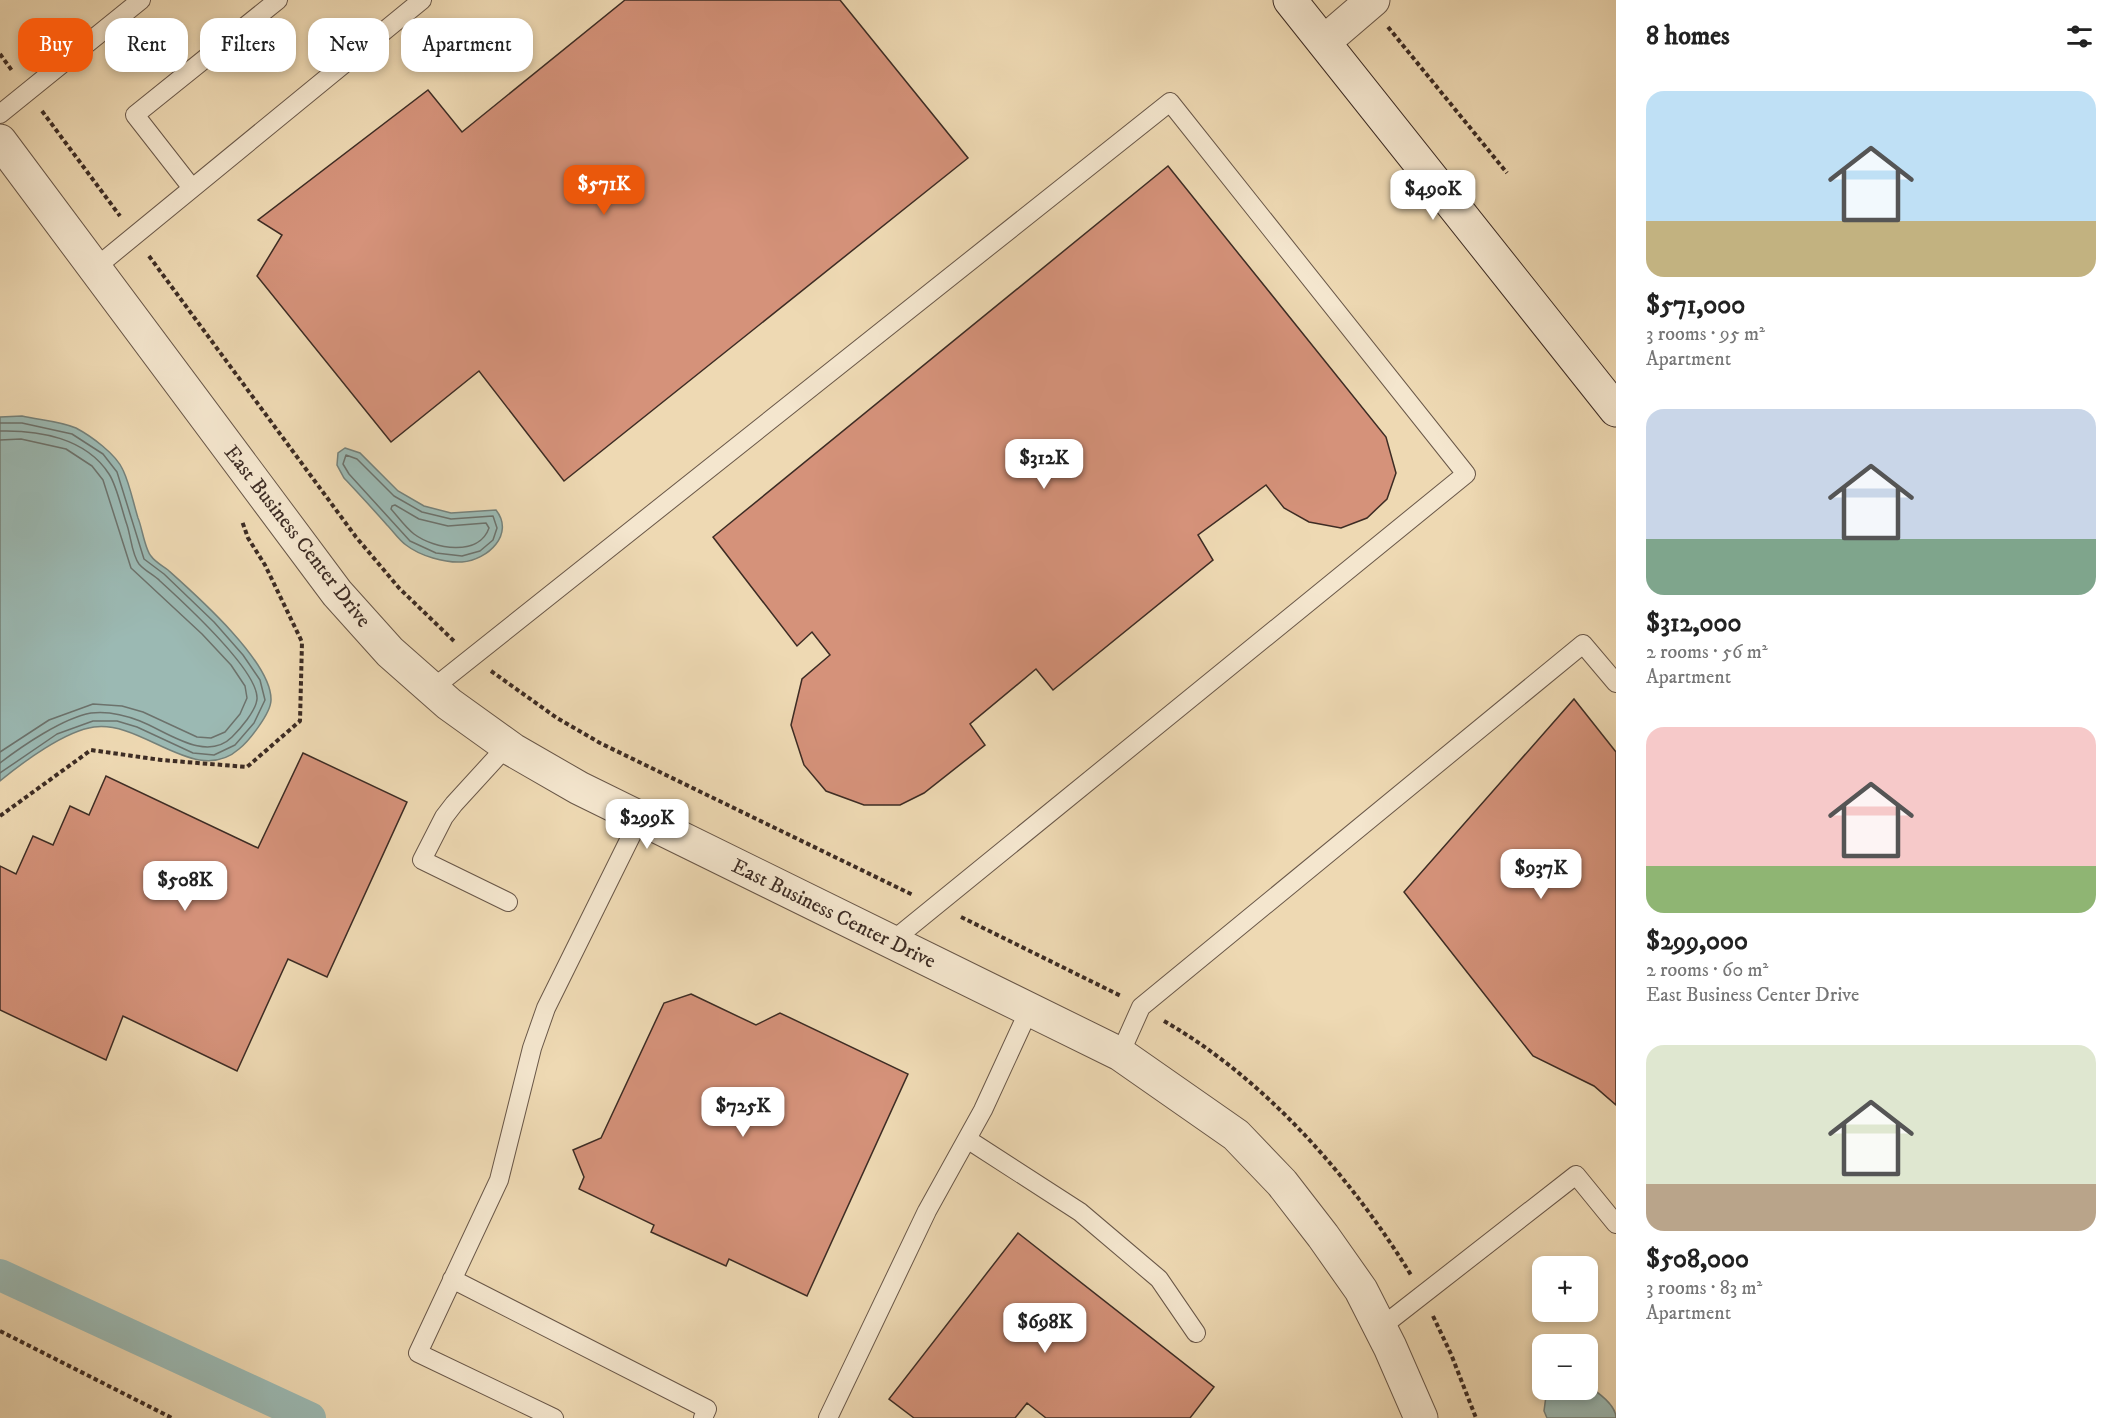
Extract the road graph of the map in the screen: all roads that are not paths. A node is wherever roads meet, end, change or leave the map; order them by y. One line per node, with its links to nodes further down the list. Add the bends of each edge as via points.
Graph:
1 (141, 0): 7 (lane)
2 (278, 0): 9 (lane, via 135,115)
3 (422, 0): 9 (lane)
4 (1290, 0): 6 (street)
5 (1371, 2): 6 (street)
6 (1324, 42): 11 (street)
7 (0, 114)
8 (0, 141): 10 (street, East Business Center Drive)
9 (192, 189): 10 (lane)
10 (95, 268): 13 (street, East Business Center Drive, via 337,593 390,652)
11 (1616, 410)
12 (1616, 683): 19 (lane, via 1583,644 1141,1007)
13 (432, 689): 14 (street, East Business Center Drive); 17 (lane, via 1170,102 1466,474)
14 (507, 746): 15 (street, East Business Center Drive); 16 (lane, via 454,804 422,860)
15 (640, 818): 17 (street, East Business Center Drive); 22 (lane, via 546,1008 499,1180)
16 (508, 902)
17 (891, 942): 18 (street, East Business Center Drive)
18 (1029, 1010): 19 (street, East Business Center Drive); 20 (lane)
19 (1120, 1054): 23 (street, East Business Center Drive, via 1236,1135 1282,1182 1361,1290)
20 (967, 1139): 24 (lane, via 1080,1212 1159,1279); 27 (lane, via 927,1211)
21 (1616, 1224): 23 (lane, via 1576,1176)
22 (452, 1279): 25 (lane, via 418,1353); 26 (lane, via 707,1409)
23 (1380, 1328): 28 (street, East Business Center Drive)
24 (1196, 1333)
25 (555, 1418)
26 (704, 1418)
27 (828, 1418)
28 (1421, 1418)

